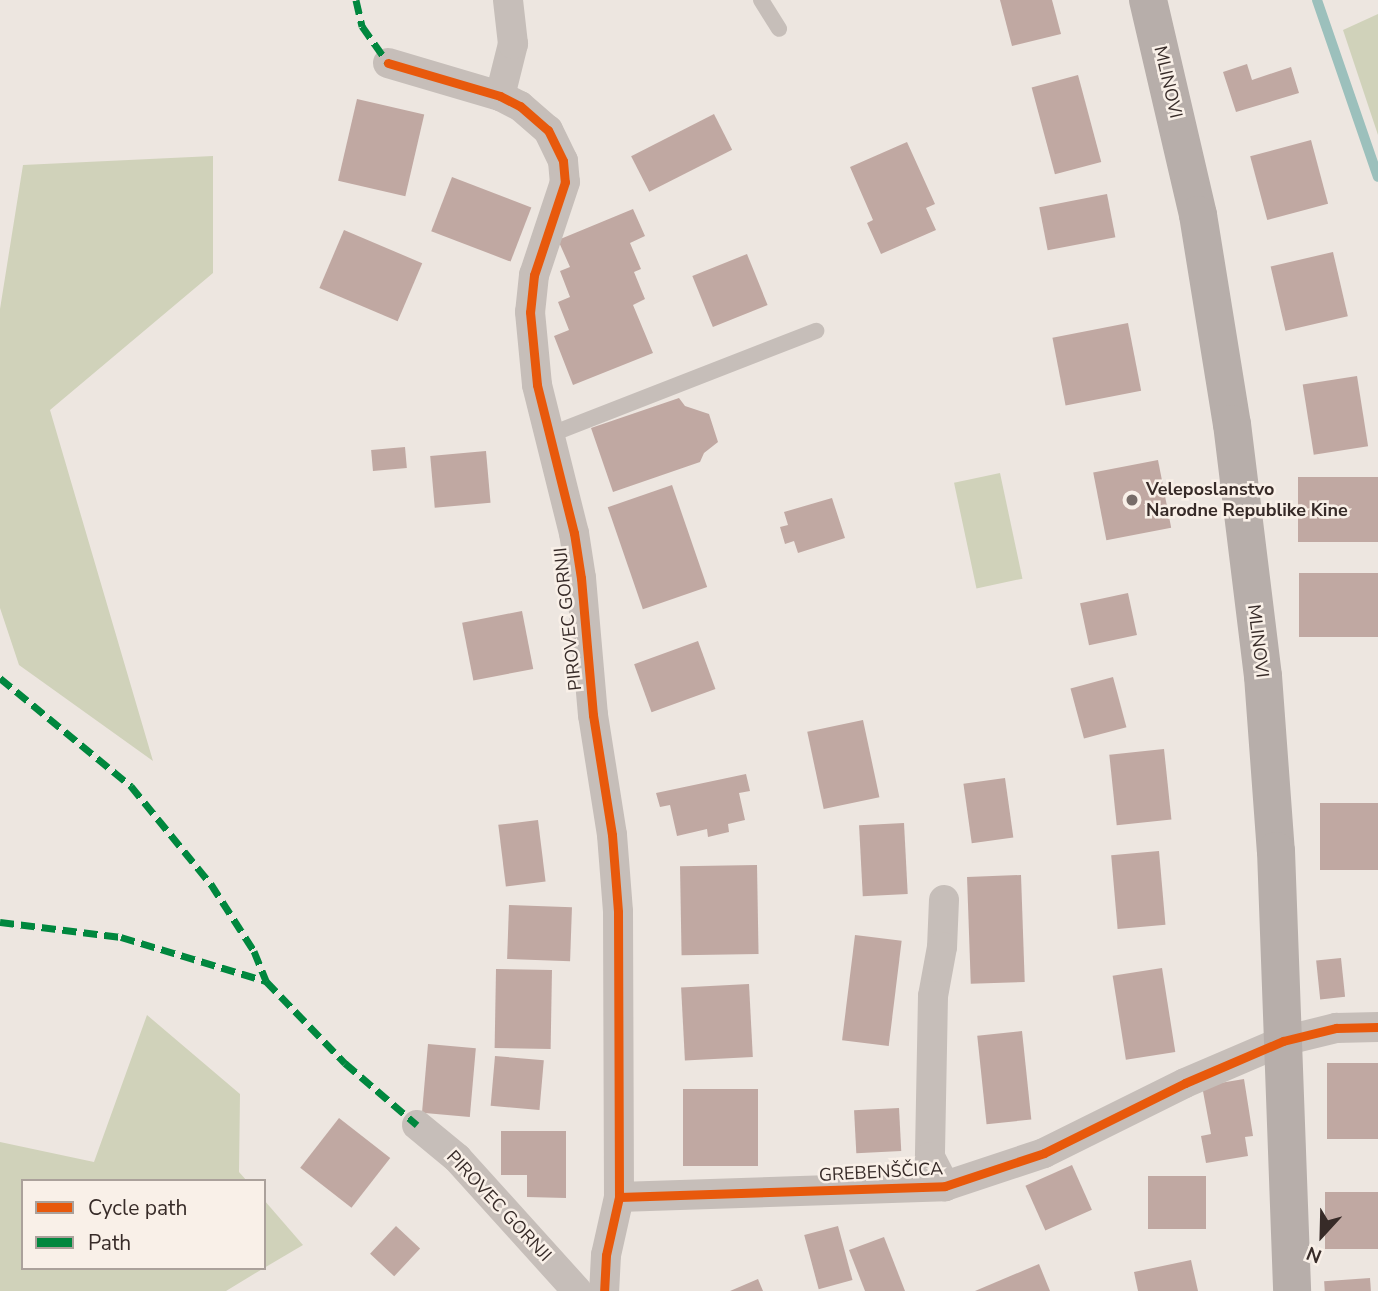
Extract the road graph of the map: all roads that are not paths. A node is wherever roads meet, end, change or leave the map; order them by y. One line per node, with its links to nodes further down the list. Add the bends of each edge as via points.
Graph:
1 (508, 0): 6 (street, via 513,44)
2 (761, 0): 4 (lane)
3 (1148, 0): 11 (main road, MLINOVI, via 1198,215 1232,424 1269,732)
4 (779, 29)
5 (388, 63): 6 (street, PIROVEC GORNJI)
6 (500, 96): 8 (street, PIROVEC GORNJI, via 536,117 563,161 565,182 534,275 530,312 537,385)
7 (816, 331): 8 (lane)
8 (549, 435): 14 (street, PIROVEC GORNJI, via 582,578 593,715 612,835 621,983)
9 (944, 900): 13 (street, GREBENŠČICA, via 933,996 930,1157)
10 (1378, 1027): 11 (street, GREBENŠČICA, via 1336,1028)
11 (1283, 1041): 13 (street, GREBENŠČICA, via 1185,1083 1045,1153); 17 (main road, MLINOVI)
12 (417, 1125): 15 (street, PIROVEC GORNJI, via 457,1158)
13 (945, 1186): 14 (street, GREBENŠČICA)
14 (618, 1197): 16 (street, PIROVEC GORNJI)
15 (577, 1291)
16 (604, 1291)
17 (1292, 1291)

